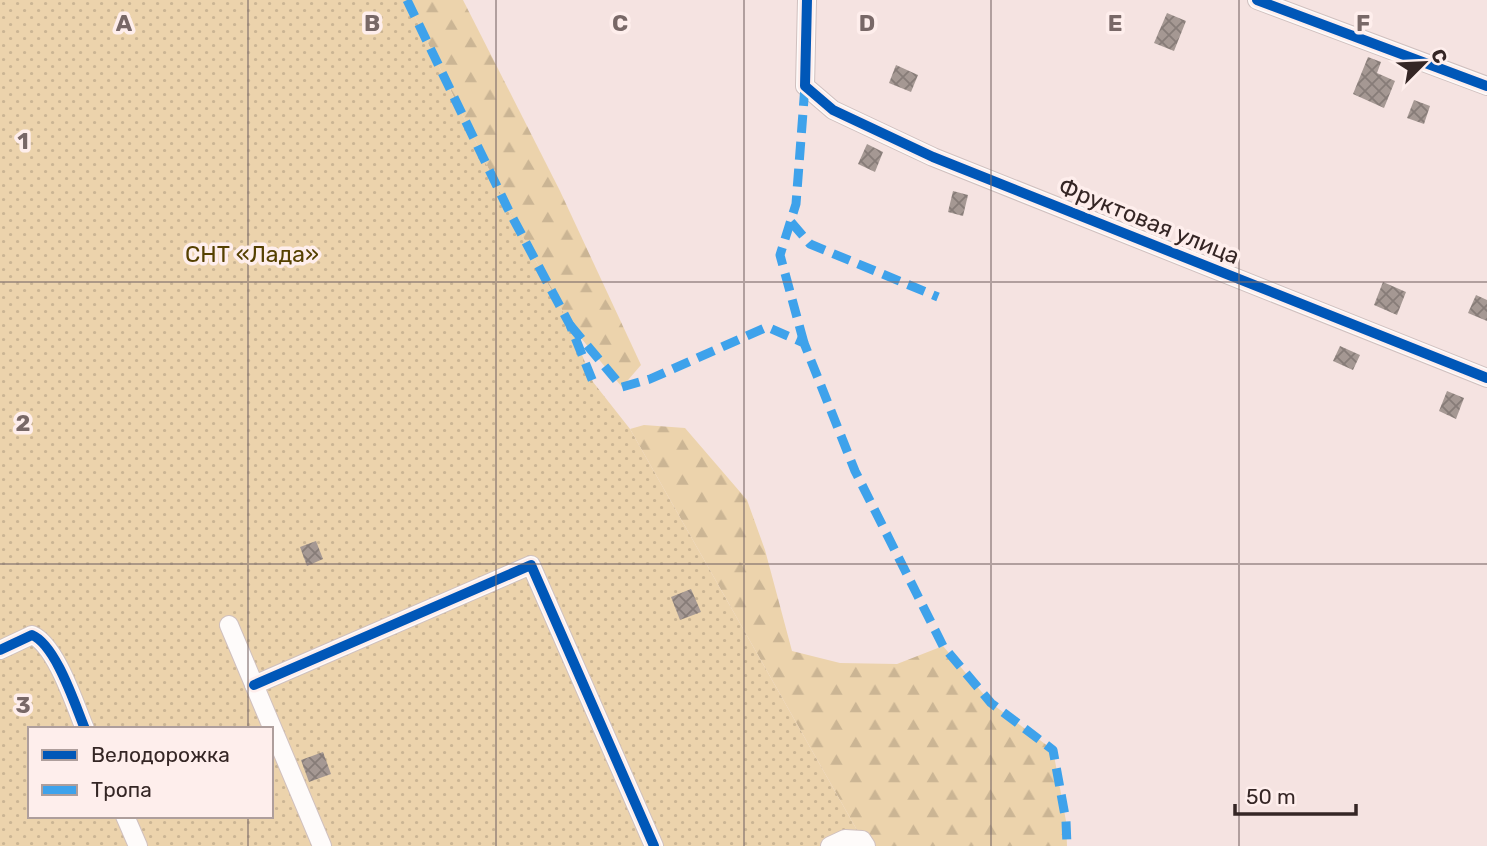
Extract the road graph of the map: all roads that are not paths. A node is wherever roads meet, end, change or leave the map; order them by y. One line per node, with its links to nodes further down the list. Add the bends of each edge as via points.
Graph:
1 (807, 0): 4 (street, Фруктовая улица, via 805,86 833,110 933,157)
2 (1257, 0): 3 (street)
3 (1487, 86)
4 (1487, 378)
5 (229, 625): 7 (street)
6 (0, 650): 8 (street, via 32,635 41,639)
7 (254, 685): 9 (street); 14 (street, via 531,565)
8 (84, 727)
9 (272, 727)
10 (273, 730): 13 (street)
11 (126, 818): 12 (street)
12 (138, 846)
13 (322, 846)
14 (653, 846)
15 (830, 846): 16 (street, via 845,839 862,840)
16 (866, 846)

